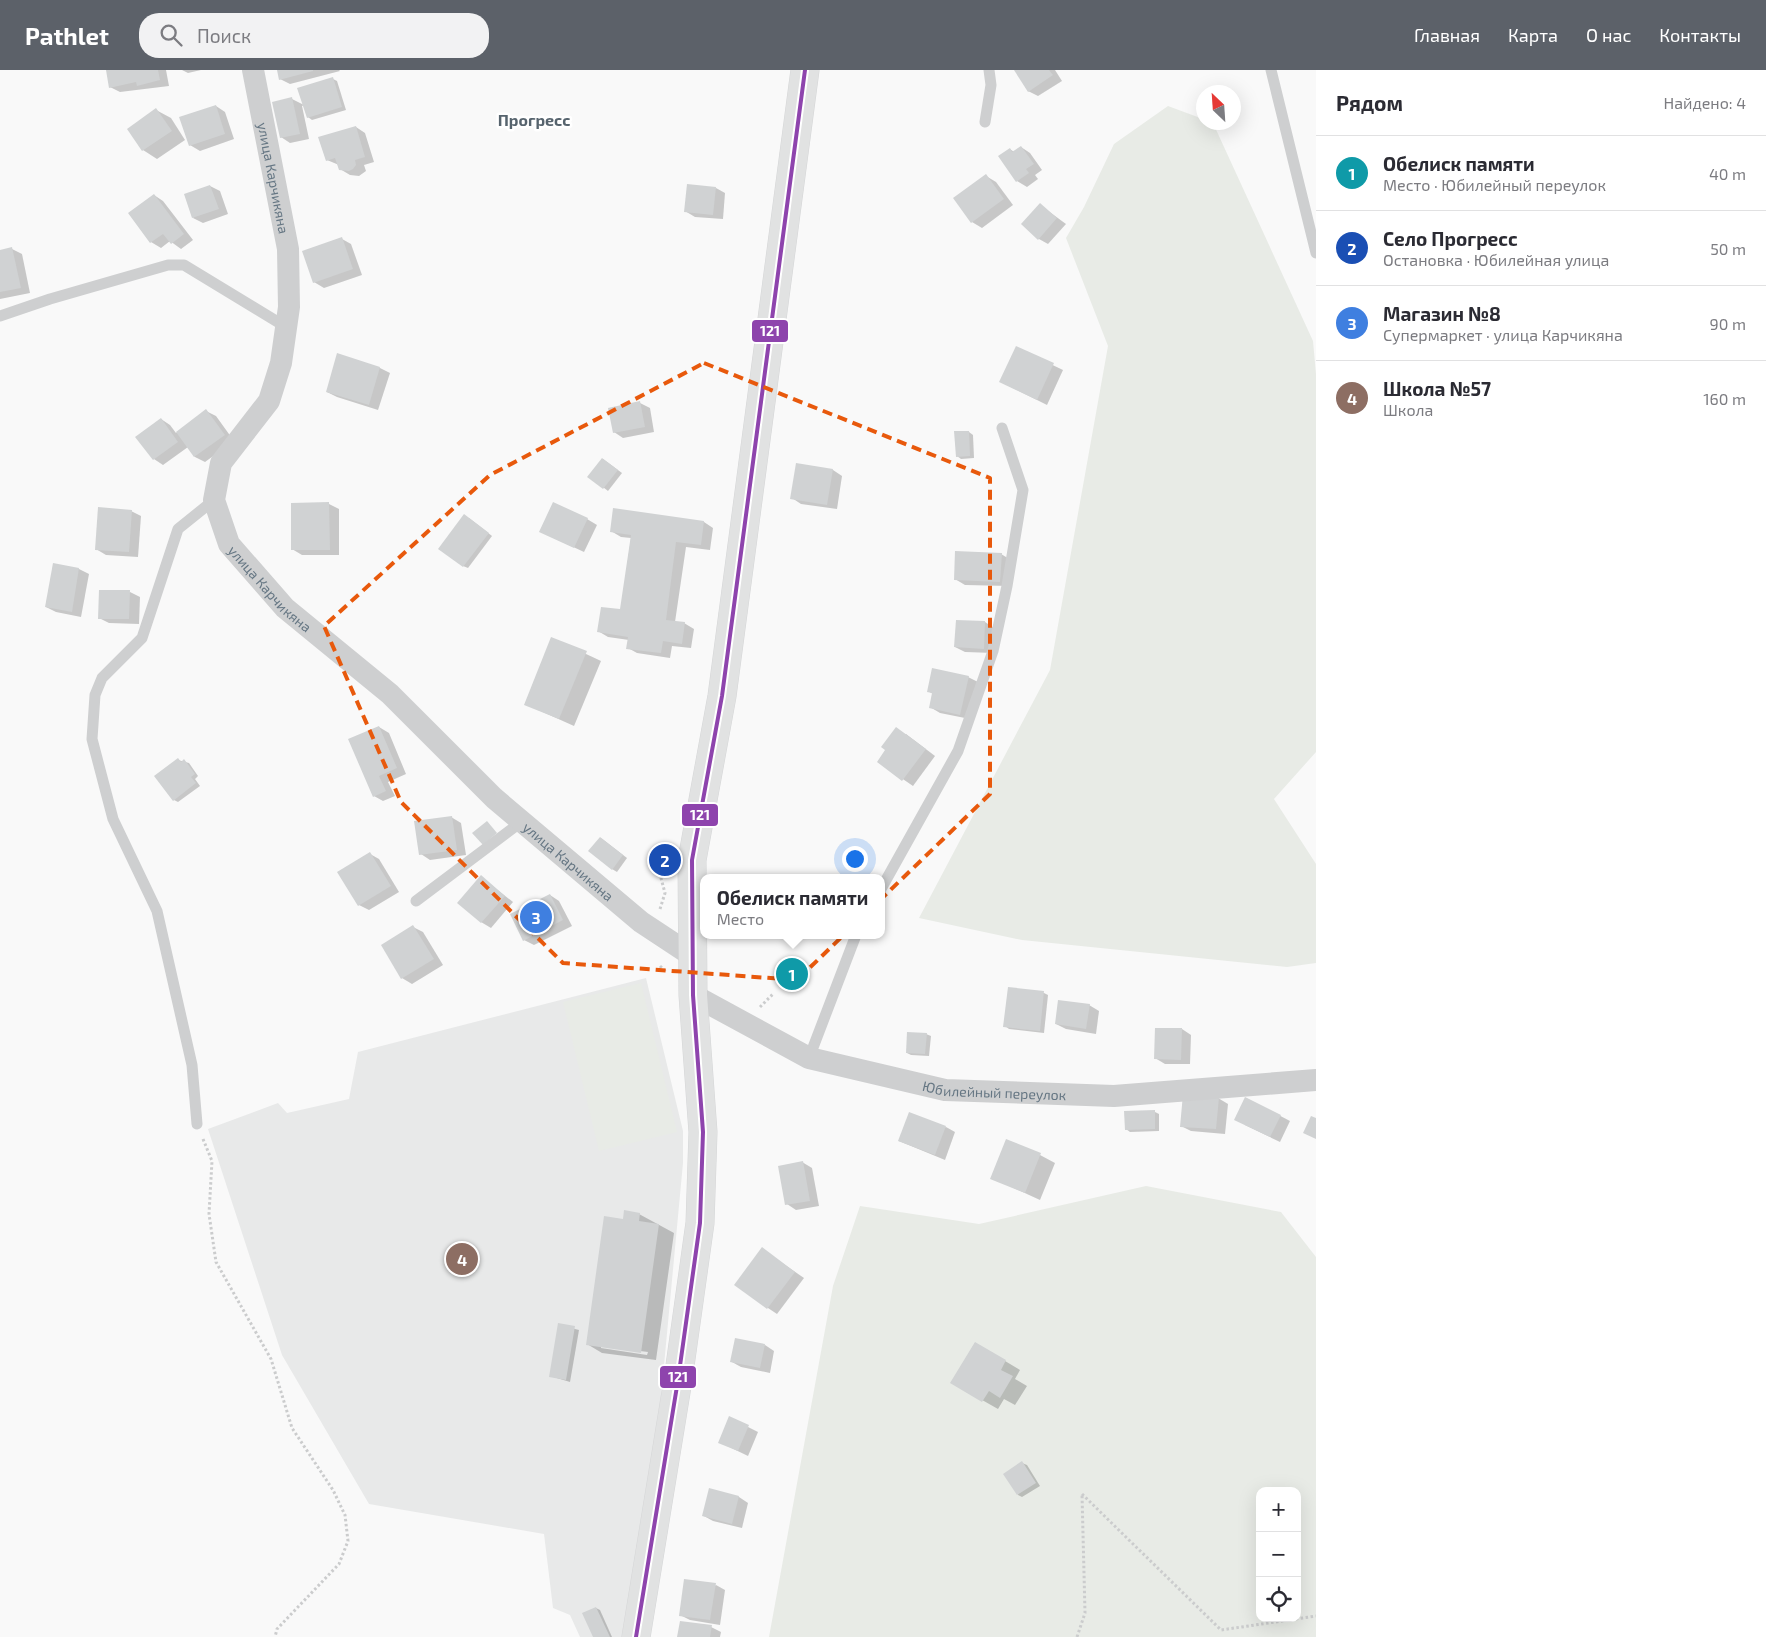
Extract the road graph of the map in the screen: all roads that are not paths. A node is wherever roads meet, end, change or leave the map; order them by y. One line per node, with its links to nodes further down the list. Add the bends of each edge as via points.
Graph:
1 (253, 70): 8 (street, улица Карчикяна, via 288,249)
2 (805, 70): 15 (street, via 722,696 692,860)
3 (989, 70): 5 (lane, via 991,85)
4 (1271, 70): 6 (lane)
5 (985, 122)
6 (1316, 253)
7 (0, 316): 8 (lane, via 176,265 184,266)
8 (286, 327): 10 (street, улица Карчикяна, via 281,363 269,401 221,464)
9 (1002, 428): 12 (lane, via 1023,490 993,651 958,751)
10 (214, 500): 11 (street, улица Карчикяна, via 229,544 285,608 390,694); 19 (lane, via 178,529 142,638 102,678 95,695 92,739 113,819 157,911 192,1064)
11 (522, 822): 13 (lane); 15 (street, улица Карчикяна, via 641,922)
12 (885, 882)
13 (416, 901)
14 (854, 939): 17 (lane)
15 (691, 955): 16 (street)
16 (692, 995): 17 (street, Юбилейный переулок); 20 (street, via 703,1132 700,1223)
17 (809, 1058): 18 (street, Юбилейный переулок, via 945,1090 1114,1096)
18 (1316, 1080)
19 (197, 1124)
20 (636, 1637)

